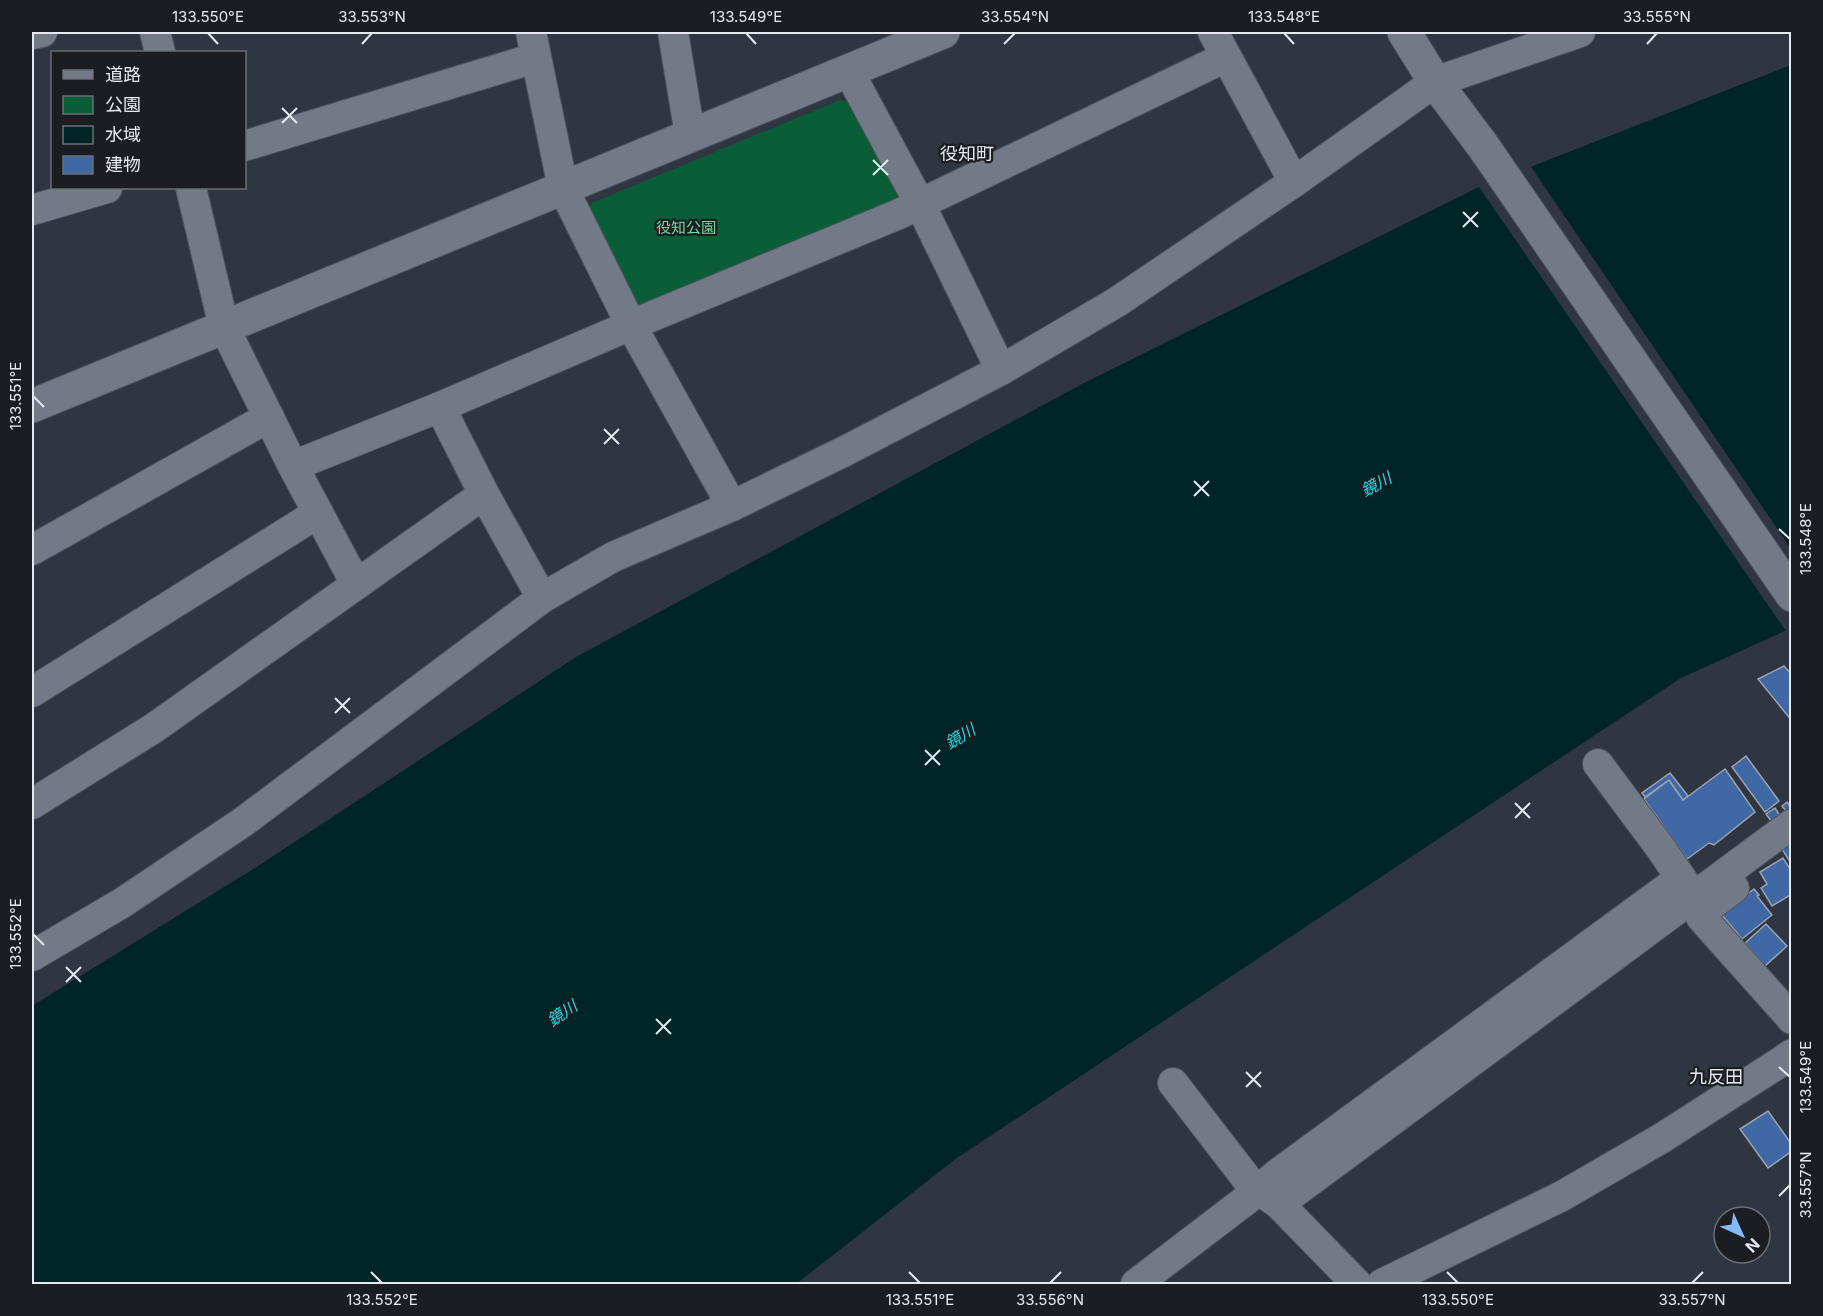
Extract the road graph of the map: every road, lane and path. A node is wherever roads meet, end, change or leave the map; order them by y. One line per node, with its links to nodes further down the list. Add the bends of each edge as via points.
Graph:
1 (42, 32): 7 (street)
2 (155, 32): 10 (street)
3 (673, 32): 13 (street)
4 (943, 32): 11 (street)
5 (1404, 32): 12 (street)
6 (1580, 32): 12 (street)
7 (32, 33)
8 (1219, 44): 15 (street); 19 (street)
9 (533, 45): 14 (street); 16 (street)
10 (160, 51)
11 (848, 70): 13 (street); 19 (street)
12 (1435, 82): 15 (street); 33 (street)
13 (690, 135): 16 (street)
14 (246, 145)
15 (1294, 182): 23 (street, via 1117,302)
16 (562, 188): 21 (street); 22 (street)
17 (104, 189): 20 (street)
18 (191, 189): 22 (street)
19 (920, 204): 21 (street); 23 (street)
20 (32, 210)
21 (631, 325): 25 (street); 29 (street)
22 (224, 327): 24 (street); 26 (street)
23 (1000, 370): 29 (street)
24 (32, 406)
25 (440, 407): 27 (street); 28 (street)
26 (269, 417): 27 (street); 31 (street)
27 (293, 466): 30 (street)
28 (484, 494): 32 (street); 34 (street)
29 (732, 506): 34 (street, via 612,557)
30 (318, 513): 32 (street); 35 (street)
31 (32, 550)
32 (356, 584): 37 (street, via 154,728)
33 (1791, 595)
34 (542, 598): 41 (street, via 243,822 122,903)
35 (32, 692)
36 (1598, 764): 40 (street)
37 (32, 804)
38 (1791, 824): 39 (street)
39 (1747, 856): 40 (street); 42 (street, via 1752,876 1706,909 1701,917)
40 (1687, 887): 45 (street, via 1276,1175)
41 (32, 956)
42 (1791, 1019)
43 (1791, 1054): 48 (street, via 1662,1138 1562,1196)
44 (1173, 1083): 45 (street, via 1250,1183)
45 (1269, 1197): 46 (street); 47 (street)
46 (1136, 1284)
47 (1357, 1284)
48 (1382, 1284)

